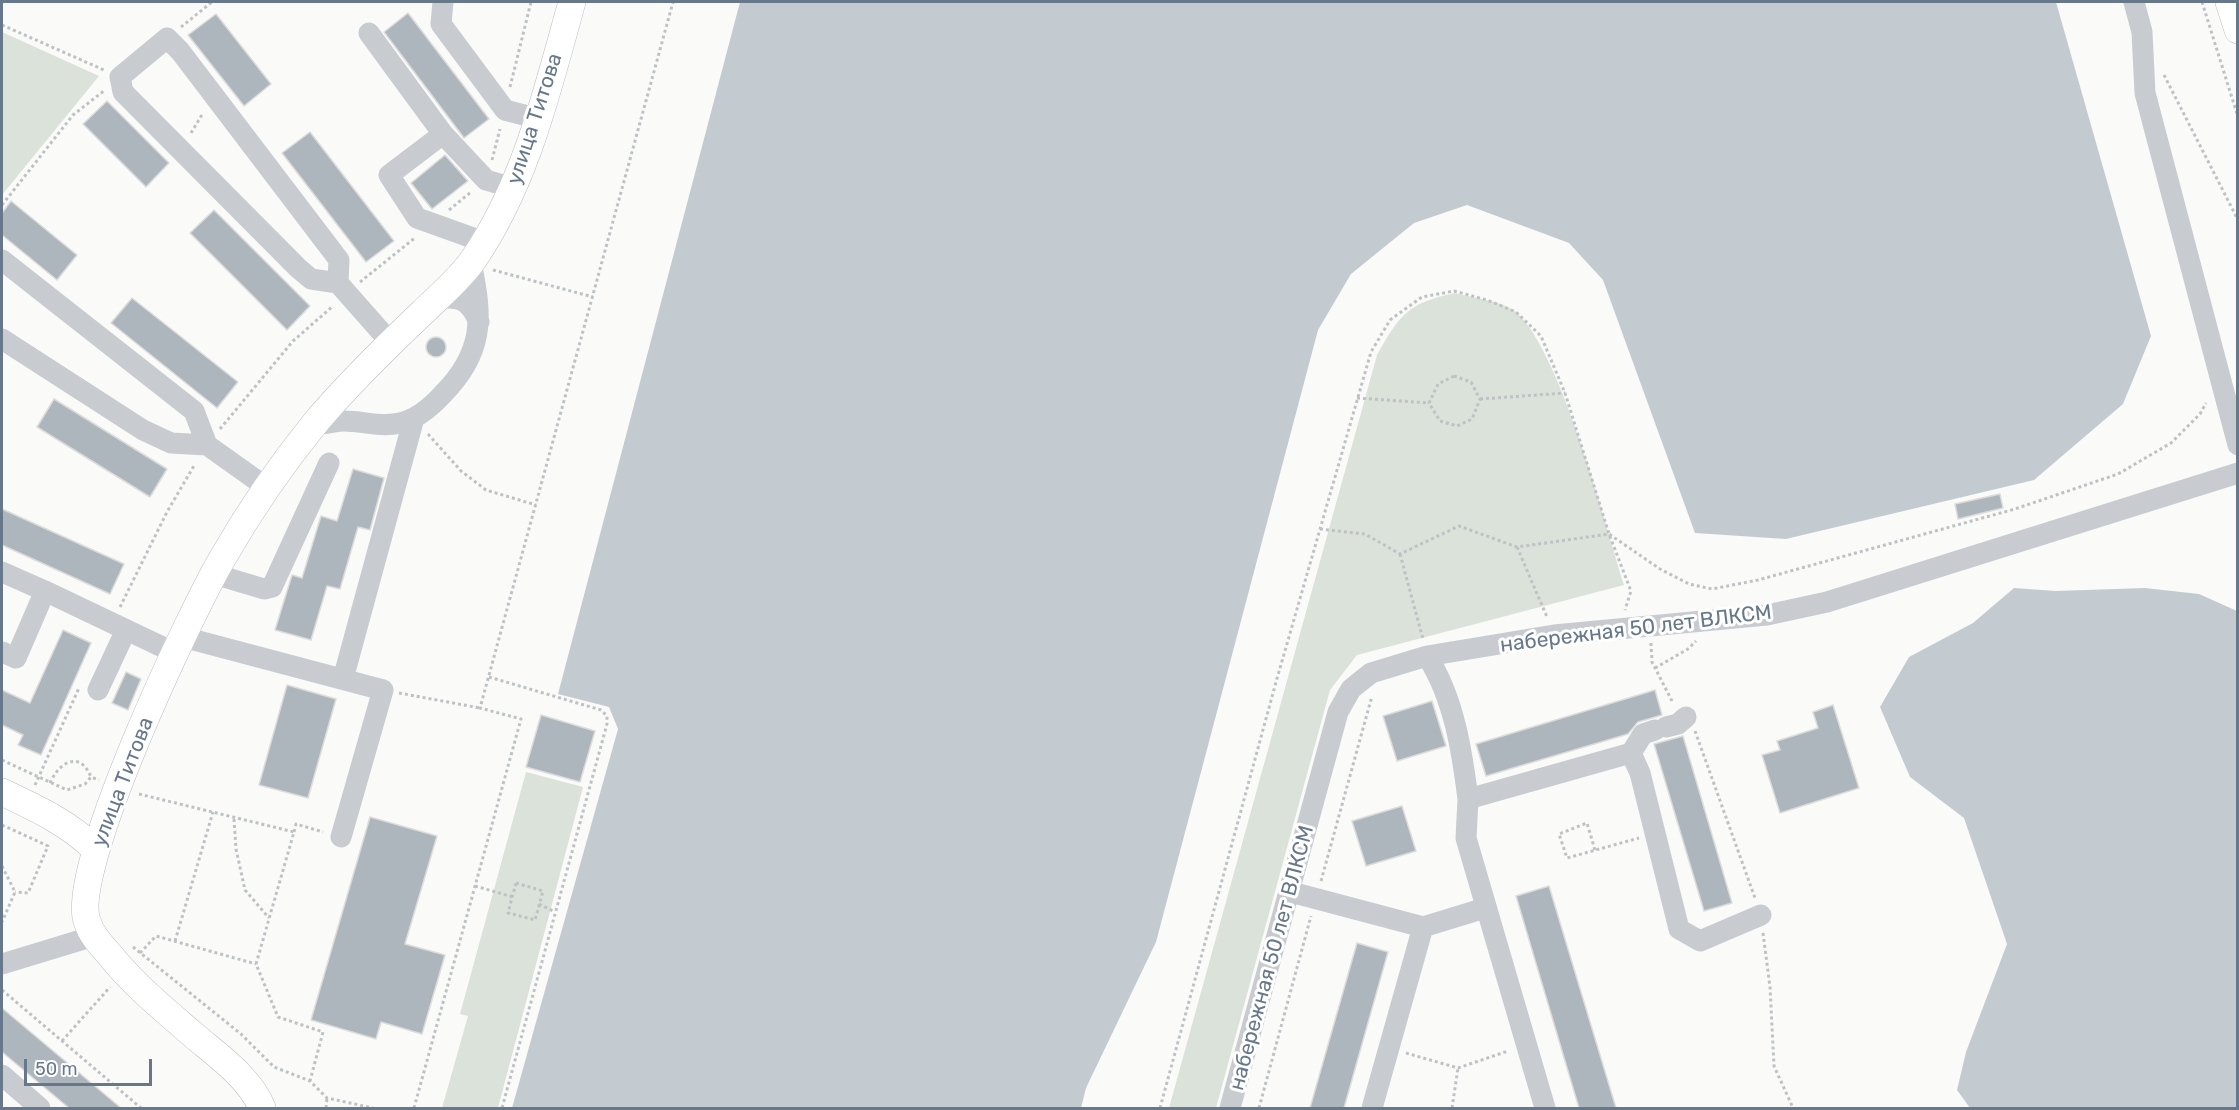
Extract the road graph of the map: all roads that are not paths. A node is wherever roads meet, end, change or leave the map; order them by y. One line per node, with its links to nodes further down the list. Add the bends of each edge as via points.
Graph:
1 (443, 2): 7 (street, via 441,24 505,110)
2 (572, 2): 7 (main road, улица Титова)
3 (2134, 2): 20 (street, via 2142,32 2145,93)
4 (2229, 2): 5 (main road)
5 (2238, 30)
6 (369, 33): 8 (street)
7 (539, 119): 9 (main road, улица Титова)
8 (443, 134): 9 (street, via 486,180); 10 (street, via 389,175 417,218 433,223)
9 (513, 188): 10 (main road, улица Титова)
10 (477, 253): 13 (main road, улица Титова); 14 (street)
11 (2, 260): 19 (street, via 194,411)
12 (342, 288): 12 (street, via 339,260 167,38 120,77 123,92 298,268 311,279); 16 (street)
13 (435, 299): 14 (street, via 463,300 473,308); 16 (main road, улица Титова)
14 (479, 322): 17 (street, via 468,362 455,382)
15 (2, 339): 19 (street, via 143,430 171,442)
16 (391, 343): 18 (main road, улица Титова, via 348,384)
17 (414, 418): 18 (street, via 378,425 340,421); 31 (street)
18 (313, 426): 23 (main road, улица Титова)
19 (207, 445): 23 (street)
20 (2238, 445)
21 (330, 463): 25 (street, via 272,587 264,589)
22 (2238, 473): 30 (street, набережная 50 лет ВЛКСМ, via 1827,602 1767,615 1554,634)
23 (266, 487): 25 (main road, улица Титова)
24 (2, 572): 26 (street)
25 (214, 574): 28 (main road, улица Титова)
26 (45, 591): 27 (street); 29 (street, via 16,658)
27 (119, 627): 28 (street); 32 (street)
28 (179, 645): 31 (street); 38 (main road, улица Титова)
29 (2, 652)
30 (1427, 656): 36 (street, via 1435,668 1461,743); 39 (street, набережная 50 лет ВЛКСМ, via 1371,673 1351,689 1338,712)
31 (343, 679): 37 (street, via 383,690)
32 (89, 687)
33 (1686, 717): 34 (street, via 1678,724 1643,734)
34 (1631, 753): 36 (street); 41 (street, via 1640,773 1679,929 1700,941)
35 (2, 792): 38 (main road, via 57,819)
36 (1468, 799): 40 (street, via 1466,838)
37 (341, 837)
38 (96, 850): 43 (main road, улица Титова, via 83,901)
39 (1291, 892): 42 (street); 48 (street, набережная 50 лет ВЛКСМ)
40 (1485, 908): 42 (street); 50 (street)
41 (1761, 915)
42 (1423, 927): 49 (street)
43 (94, 936): 44 (street); 47 (main road, улица Титова, via 150,998 230,1066 257,1096)
44 (2, 964)
45 (2, 1075): 46 (street)
46 (40, 1108)
47 (261, 1108)
48 (1230, 1108)
49 (1372, 1108)
50 (1545, 1108)

